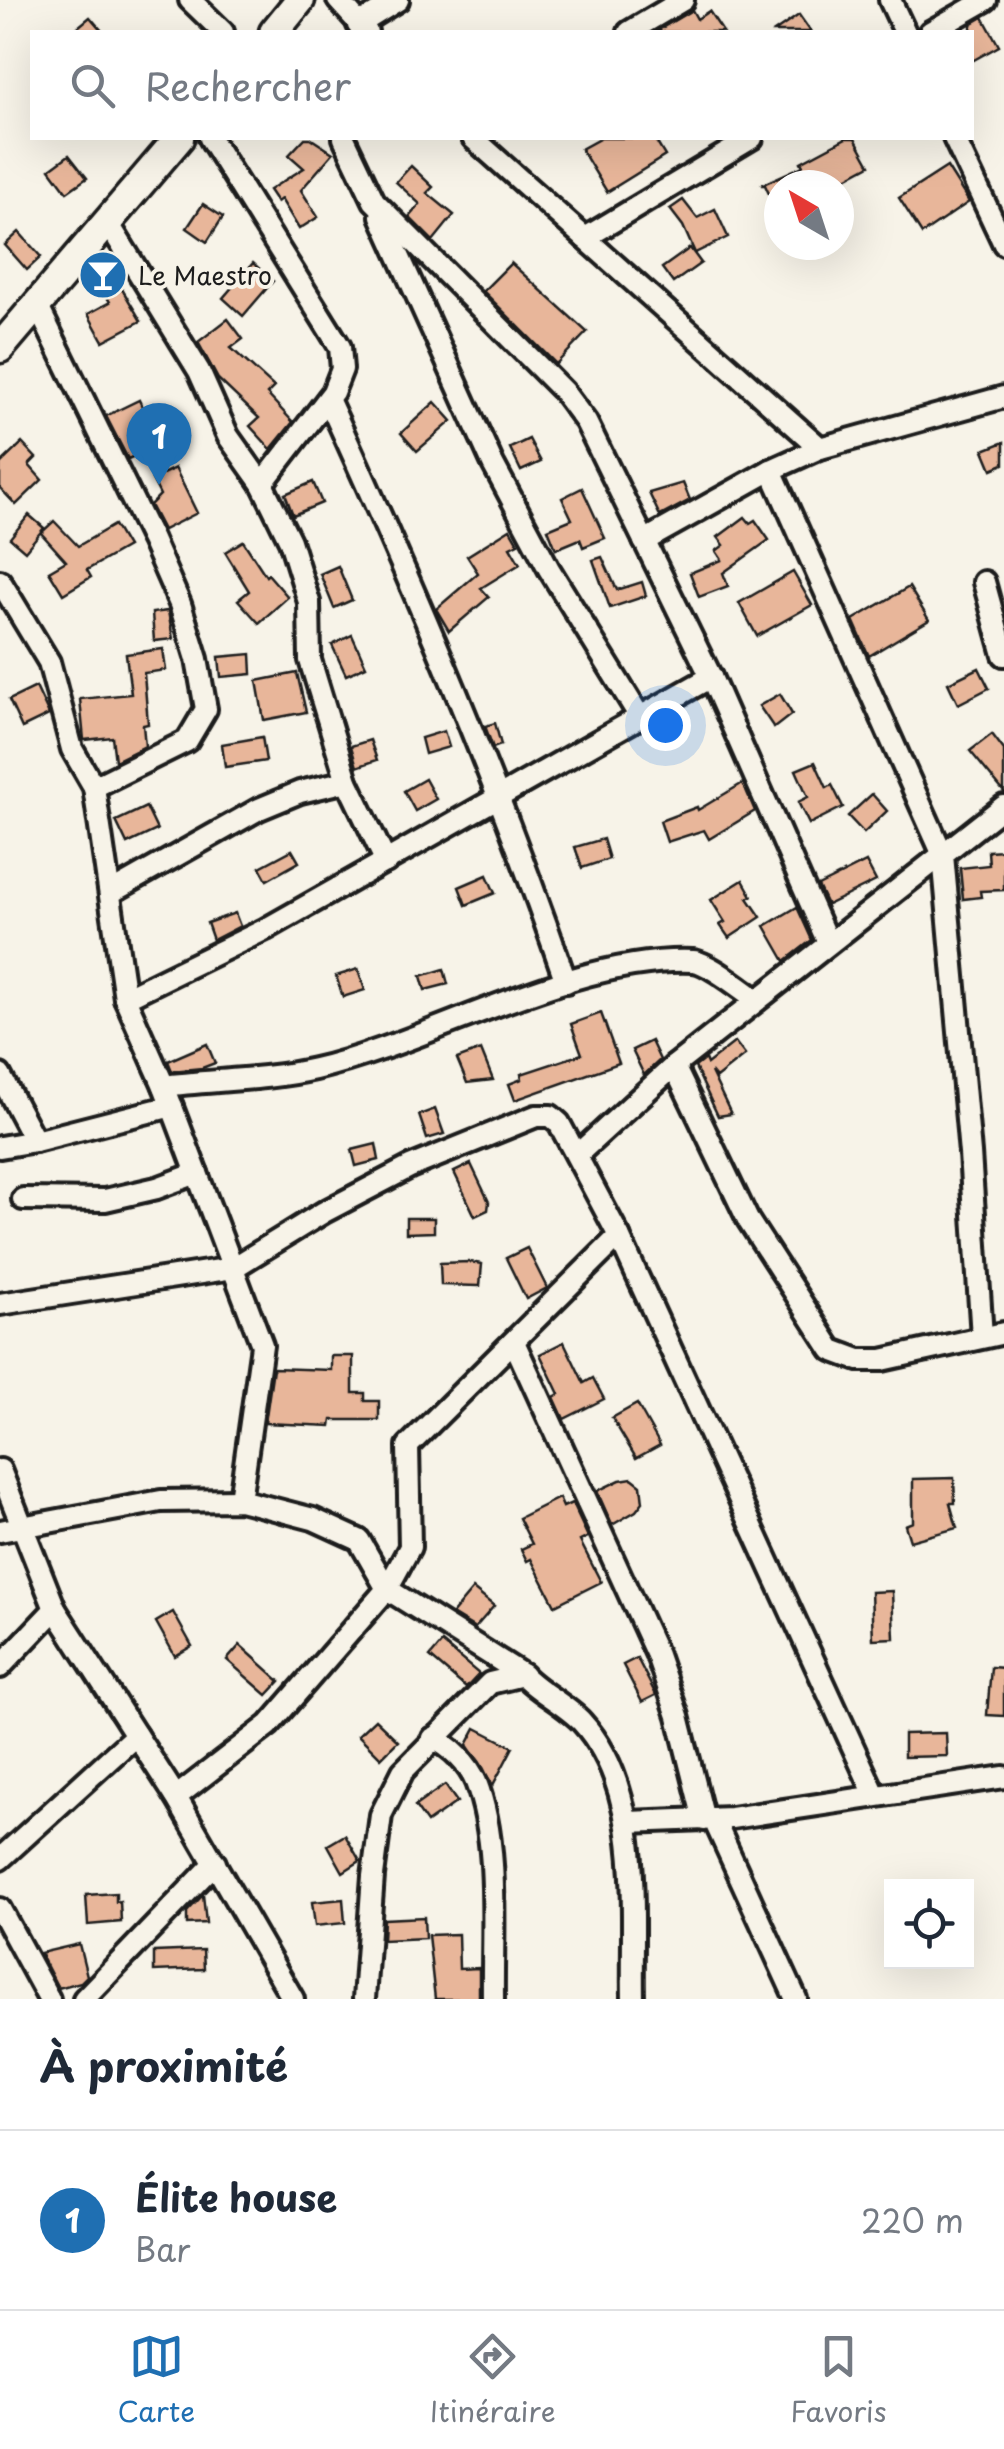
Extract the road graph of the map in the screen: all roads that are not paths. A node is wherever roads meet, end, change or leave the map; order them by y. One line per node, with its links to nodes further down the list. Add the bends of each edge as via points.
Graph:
1 (190, 0): 8 (street)
2 (338, 0): 7 (street)
3 (398, 0): 7 (street)
4 (683, 0): 9 (street)
5 (890, 0): 10 (street)
6 (986, 0): 11 (street)
7 (363, 28)
8 (222, 30)
9 (632, 30)
10 (904, 30)
11 (934, 30)
12 (177, 140): 19 (main road)
13 (211, 140): 25 (street, via 340,347 342,369)
14 (345, 140): 18 (street)
15 (474, 140): 20 (street)
16 (749, 140): 20 (street)
17 (955, 140): 21 (street)
18 (374, 201): 29 (street, via 563,392 586,422); 34 (street, via 494,464)
19 (107, 221): 22 (main road); 28 (street)
20 (585, 238): 26 (street)
21 (1004, 244)
22 (36, 306): 23 (main road); 36 (street, via 180,604 206,709 187,741)
23 (0, 348)
24 (1004, 397): 26 (street)
25 (328, 399): 28 (street); 37 (street)
26 (820, 448): 27 (street)
27 (770, 470): 29 (street); 39 (street)
28 (262, 484): 35 (street, via 290,541 308,602 310,660)
29 (644, 541): 33 (street)
30 (0, 581): 36 (street, via 49,662 72,749)
31 (984, 582): 32 (street)
32 (1004, 655)
33 (711, 677): 34 (street); 42 (street)
34 (640, 717): 37 (street)
35 (348, 781): 40 (street); 41 (street, via 259,810)
36 (94, 787): 41 (street)
37 (498, 797): 40 (street); 43 (street)
38 (1004, 806): 39 (street)
39 (943, 855): 42 (street); 59 (street)
40 (386, 862): 44 (street)
41 (112, 892): 44 (street)
42 (828, 943): 45 (street)
43 (566, 982): 45 (street, via 627,966 698,960); 48 (street, via 313,1069)
44 (125, 998): 48 (street)
45 (757, 1000): 46 (street)
46 (674, 1066): 52 (street); 59 (street, via 748,1220 832,1350 882,1360)
47 (0, 1075): 50 (street)
48 (164, 1086): 49 (street)
49 (172, 1106): 50 (street); 53 (street)
50 (36, 1141): 51 (street)
51 (0, 1146)
52 (577, 1155): 55 (street); 56 (street, via 551,1116 536,1116 410,1167)
53 (197, 1173): 54 (street, via 106,1200); 56 (street)
54 (23, 1199)
55 (619, 1236): 60 (street); 72 (street)
56 (233, 1268): 57 (street); 62 (street, via 262,1345)
57 (0, 1304)
58 (1004, 1332): 59 (street)
59 (982, 1338)
60 (514, 1342): 65 (street, via 408,1446 410,1547); 74 (street, via 657,1655)
61 (0, 1470): 63 (street)
62 (240, 1500): 63 (street, via 161,1501); 65 (street, via 313,1519 359,1540)
63 (22, 1528): 64 (street); 66 (street)
64 (0, 1531)
65 (387, 1589): 68 (street); 73 (street, via 269,1725)
66 (55, 1609): 67 (street); 69 (street)
67 (0, 1666)
68 (523, 1675): 70 (street, via 490,1682); 75 (street, via 584,1725 609,1764)
69 (136, 1735): 73 (street); 76 (street)
70 (433, 1738): 82 (street, via 402,1772 382,1815); 83 (street, via 465,1764 484,1808)
71 (1004, 1777): 72 (street)
72 (875, 1795): 74 (street)
73 (176, 1797): 77 (street)
74 (709, 1820): 75 (street); 85 (street)
75 (628, 1822): 84 (street)
76 (0, 1859)
77 (214, 1863): 80 (street); 81 (street)
78 (0, 1909): 79 (street)
79 (49, 1999)
80 (84, 1999)
81 (293, 1999)
82 (364, 1999)
83 (493, 1999)
84 (633, 1999)
85 (796, 1999)

